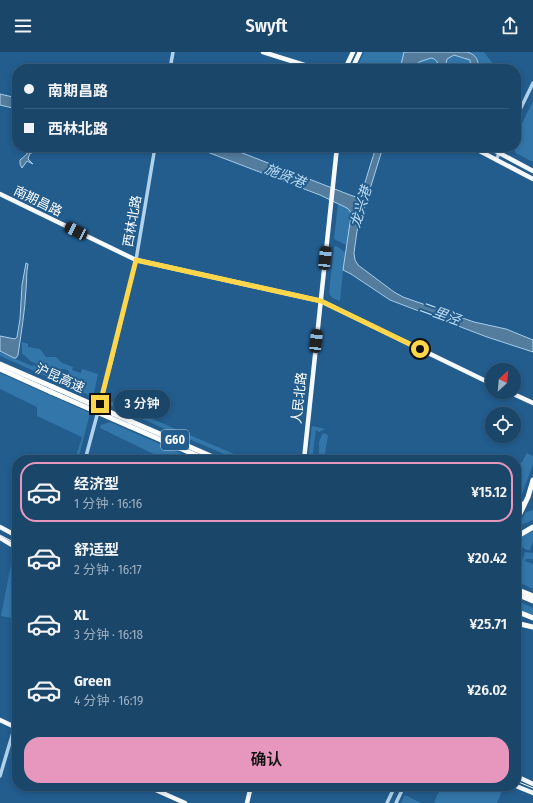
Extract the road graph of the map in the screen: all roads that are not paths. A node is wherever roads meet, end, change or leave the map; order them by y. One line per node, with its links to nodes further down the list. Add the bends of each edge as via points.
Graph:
1 (173, 52): 5 (street)
2 (263, 52): 6 (main road)
3 (352, 52): 7 (main road)
4 (360, 52): 8 (main road)
5 (171, 64)
6 (301, 64)
7 (347, 64)
8 (354, 64)
9 (533, 83): 10 (street)
10 (521, 108)
11 (154, 152): 19 (street, 西林北路)
12 (336, 152): 20 (main road, 人民北路)
13 (481, 152): 15 (main road)
14 (499, 153): 15 (street); 16 (main road)
15 (496, 160): 17 (main road)
16 (533, 171)
17 (533, 179)
18 (0, 194): 19 (main road, 南期昌路)
19 (136, 260): 20 (main road, 南期昌路); 28 (street, 西林北路)
20 (321, 301): 23 (main road, 南期昌路); 31 (main road, 人民北路)
21 (0, 364): 24 (highway, 沪昆高速 / G60)
22 (0, 369): 24 (highway, 沪昆高速 / G60)
23 (485, 381)
24 (52, 389): 27 (highway, 沪昆高速 / G60, bridge)
25 (521, 398): 26 (main road)
26 (533, 403)
27 (129, 423): 29 (highway, 沪昆高速 / G60); 30 (highway, 沪昆高速 / G60)
28 (86, 455)
29 (196, 455)
30 (208, 455)
31 (305, 455)
32 (533, 479): 33 (highway); 34 (highway)
33 (521, 505)
34 (521, 511)
35 (533, 524): 38 (highway)
36 (0, 527): 39 (main road)
37 (533, 528): 40 (highway)
38 (521, 531)
39 (12, 533)
40 (521, 534)
41 (0, 538): 42 (main road)
42 (12, 545)
43 (521, 588): 45 (highway)
44 (521, 590): 47 (highway)
45 (533, 592)
46 (521, 596): 48 (highway)
47 (533, 596)
48 (533, 601)
49 (521, 612): 50 (highway)
50 (533, 618)
51 (521, 625): 52 (highway)
52 (533, 627)
53 (0, 720): 54 (main road)
54 (12, 725)
55 (12, 739): 56 (street)
56 (0, 776)
57 (521, 778): 58 (main road)
58 (533, 784)
59 (521, 788): 64 (main road)
60 (158, 791): 65 (main road)
61 (250, 791): 66 (main road)
62 (393, 791): 67 (street)
63 (402, 791): 68 (street)
64 (533, 793)
65 (185, 803)
66 (247, 803)
67 (388, 803)
68 (396, 803)

